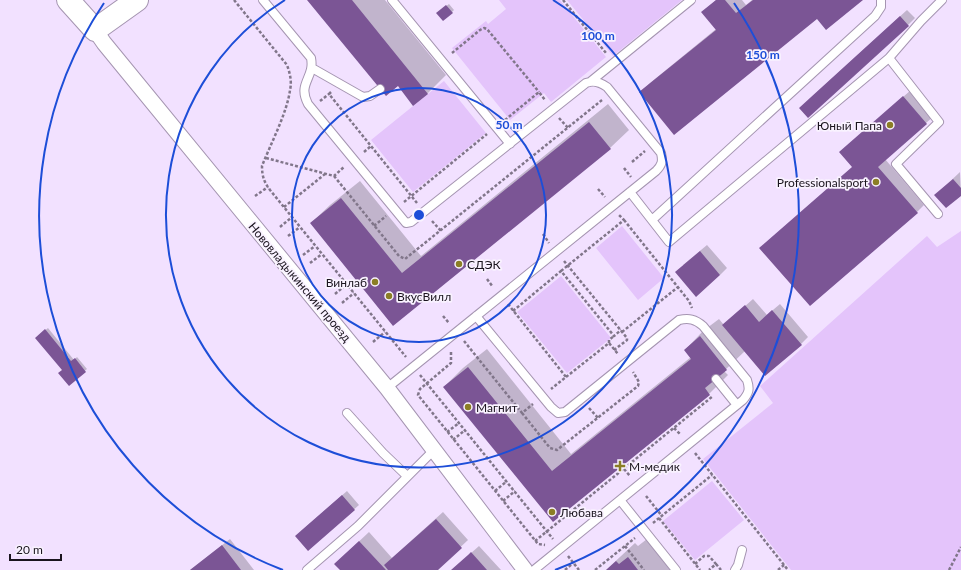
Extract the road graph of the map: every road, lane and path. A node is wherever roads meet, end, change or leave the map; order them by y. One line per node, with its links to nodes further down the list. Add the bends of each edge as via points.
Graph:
1 (68, 0): 10 (street, Нововладыкинский проезд)
2 (137, 0): 10 (street)
3 (234, 0): 24 (path, via 288,65 290,73 291,89)
4 (264, 0): 14 (lane, via 311,58)
5 (392, 0): 12 (lane)
6 (563, 0): 13 (path)
7 (691, 0): 13 (lane)
8 (881, 0): 39 (lane, via 881,8 875,16)
9 (942, 0): 11 (lane)
10 (95, 30): 72 (street, Нововладыкинский проезд)
11 (889, 58): 37 (lane, via 939,122 896,164); 39 (lane, via 670,242)
12 (442, 61): 18 (path, via 484,28); 20 (lane)
13 (614, 63): 15 (lane)
14 (312, 68): 16 (lane); 35 (lane, via 304,86 308,104)
15 (590, 82): 19 (lane); 23 (lane, via 597,81 607,87)
16 (341, 84): 17 (lane, via 366,98); 33 (path, via 329,94)
17 (380, 89)
18 (539, 92): 19 (path); 20 (path)
19 (553, 110): 21 (path); 22 (lane)
20 (496, 127): 22 (lane); 33 (path)
21 (568, 128)
22 (510, 144): 36 (lane)
23 (653, 144): 25 (path); 31 (lane, via 662,158 661,166)
24 (266, 158): 27 (path); 30 (path, via 262,173)
25 (632, 162)
26 (624, 168): 29 (path)
27 (320, 172)
28 (324, 174): 34 (path)
29 (632, 177)
30 (268, 187): 32 (path); 34 (path)
31 (630, 192): 39 (lane); 57 (lane)
32 (255, 196)
33 (412, 196): 35 (path); 36 (path)
34 (284, 207): 38 (path)
35 (394, 210): 36 (lane, via 406,223); 41 (path)
36 (424, 212): 43 (path)
37 (938, 214)
38 (292, 217): 40 (path); 42 (path)
39 (652, 220)
40 (300, 226): 44 (path); 45 (path)
41 (374, 226)
42 (280, 227)
43 (441, 231)
44 (288, 236)
45 (315, 246): 46 (path); 47 (path)
46 (322, 254): 49 (path); 52 (path)
47 (303, 255)
48 (566, 263): 50 (path)
49 (310, 264)
50 (568, 266): 51 (path); 53 (path, via 622,219); 59 (path)
51 (561, 271): 61 (path); 69 (path, via 511,309)
52 (347, 284): 54 (path); 55 (path)
53 (678, 287): 58 (path, via 691,304); 59 (path)
54 (354, 293): 56 (path); 60 (path)
55 (335, 294)
56 (342, 303)
57 (476, 316): 68 (lane); 74 (lane)
58 (691, 319): 67 (lane, via 679,320); 75 (lane, via 703,326 747,380 748,395)
59 (621, 331): 61 (path); 65 (path, via 627,339)
60 (385, 332): 62 (path); 68 (path)
61 (614, 336): 63 (path)
62 (373, 342)
63 (609, 342): 65 (path); 69 (path)
64 (452, 350): 71 (path, via 451,363)
65 (614, 350): 67 (path)
66 (478, 358): 77 (path)
67 (626, 364): 74 (lane, via 565,412 554,411); 77 (path, via 639,380 638,386 557,450 550,448)
68 (414, 367): 71 (path); 72 (lane)
69 (566, 377): 74 (path)
70 (716, 379): 73 (lane)
71 (427, 383): 78 (path); 80 (path, via 418,395)
72 (387, 388): 82 (street, Нововладыкинский проезд)
73 (723, 388): 75 (lane); 97 (path)
74 (542, 397): 77 (path)
75 (737, 405): 91 (lane)
76 (347, 413): 86 (lane, via 383,454)
77 (522, 413)
78 (459, 422): 79 (path); 80 (path)
79 (465, 430): 81 (path); 87 (path)
80 (447, 432): 81 (path)
81 (453, 440): 89 (path)
82 (434, 450): 86 (lane); 109 (street, Нововладыкинский проезд)
83 (703, 464): 85 (path)
84 (636, 472): 88 (path)
85 (712, 475): 94 (path); 107 (path)
86 (407, 476): 108 (lane, via 358,526)
87 (507, 481): 89 (path); 90 (path)
88 (624, 481)
89 (495, 491): 92 (path)
90 (515, 491): 92 (path); 97 (path)
91 (620, 500): 96 (lane); 102 (lane)
92 (503, 501): 99 (path)
93 (653, 505): 94 (path)
94 (662, 516): 95 (path)
95 (659, 518): 96 (path); 105 (path)
96 (644, 530): 100 (path); 115 (lane)
97 (547, 531): 98 (path); 99 (path)
98 (554, 539): 99 (path, via 544,545); 102 (path)
99 (535, 541)
100 (625, 546): 113 (path); 114 (path)
101 (961, 547): 122 (path)
102 (561, 548): 104 (path); 110 (lane)
103 (742, 550): 119 (lane)
104 (573, 563): 111 (path); 112 (path)
105 (695, 564): 106 (path, via 707,555); 116 (path)
106 (716, 564): 117 (path); 118 (path)
107 (784, 565): 120 (path); 121 (path)
108 (307, 570)
109 (525, 570)
110 (534, 570)
111 (565, 570)
112 (579, 570)
113 (595, 570)
114 (644, 570)
115 (676, 570)
116 (700, 570)
117 (708, 570)
118 (721, 570)
119 (735, 570)
120 (778, 570)
121 (788, 570)
122 (949, 570)

